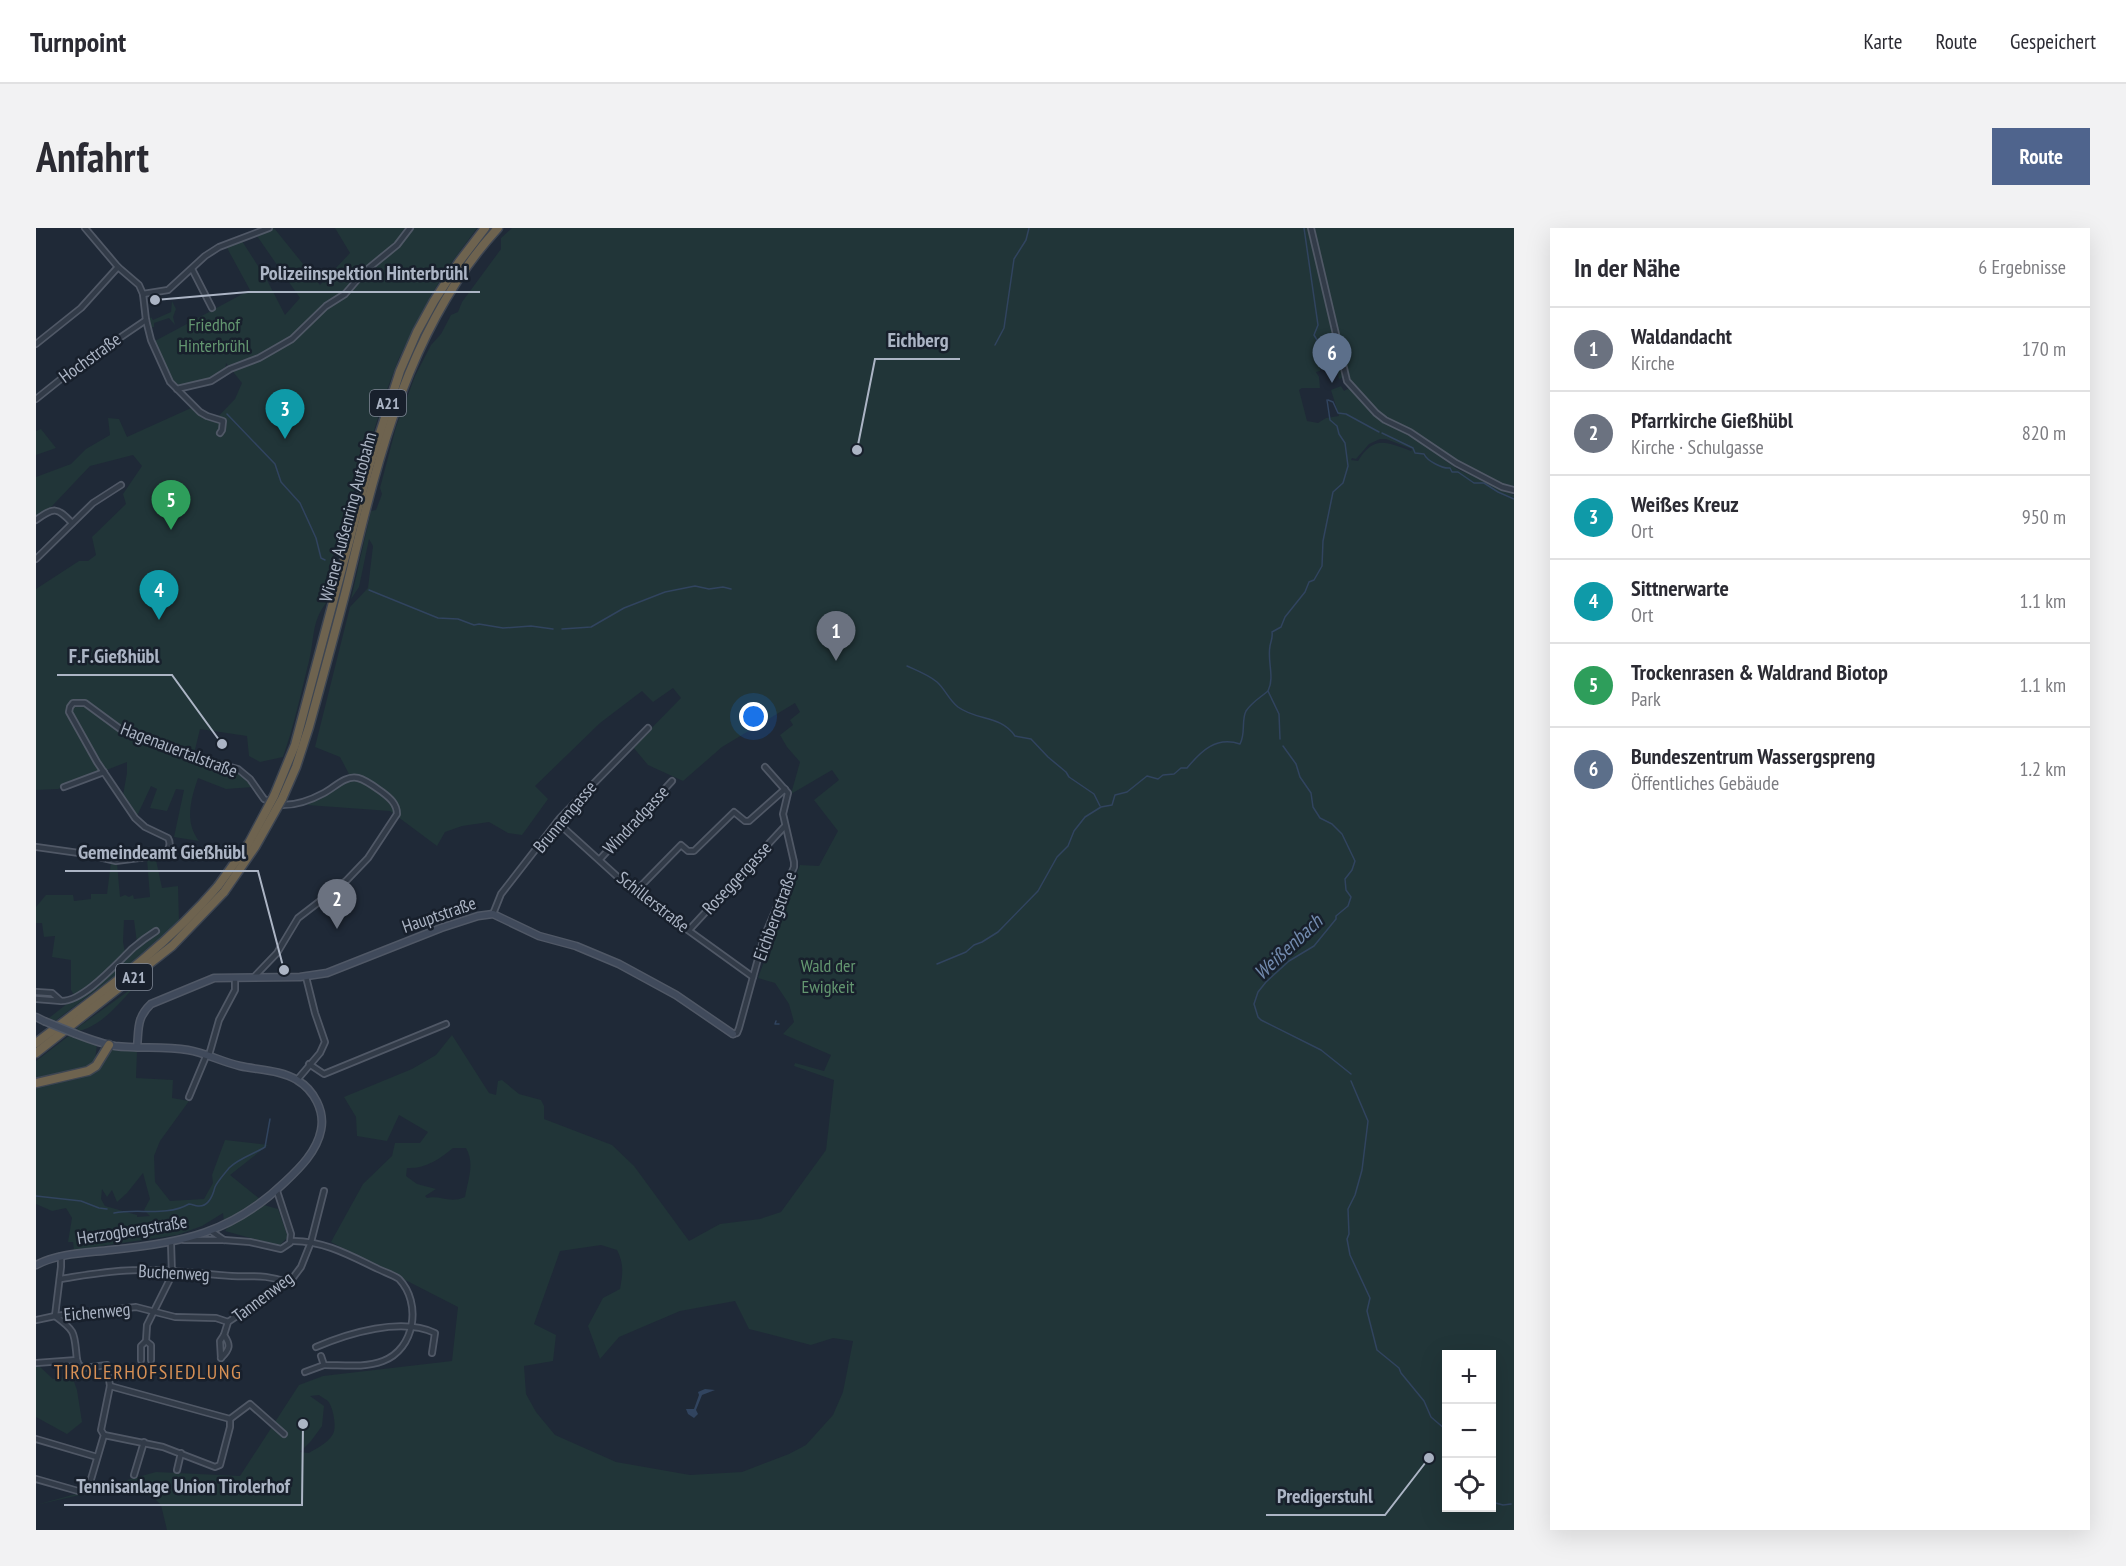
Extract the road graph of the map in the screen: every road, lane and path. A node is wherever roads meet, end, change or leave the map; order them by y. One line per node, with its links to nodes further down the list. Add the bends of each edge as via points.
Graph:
1 (85, 228): 7 (street)
2 (268, 228): 8 (street, via 219,247)
3 (410, 228): 13 (street, via 345,294 326,306 292,339 211,381)
4 (485, 228): 27 (highway, Wiener Außenring Autobahn / A21, via 434,301 400,371 369,467)
5 (498, 228): 27 (highway, Wiener Außenring Autobahn / A21, via 442,306 409,374 372,489 309,727 296,767)
6 (1311, 228): 17 (street, via 1347,381 1385,420 1456,463)
7 (118, 267): 9 (street, via 134,279); 12 (street, via 81,308)
8 (192, 270): 9 (street, via 168,290); 10 (street)
9 (143, 294): 11 (street)
10 (212, 308)
11 (146, 320): 13 (street, via 162,368); 14 (street, Hochstraße)
12 (36, 344)
13 (177, 389): 15 (street, via 207,416 223,421)
14 (36, 399)
15 (220, 433)
16 (121, 485): 19 (street)
17 (1514, 490)
18 (36, 520): 19 (street, via 56,510)
19 (72, 523): 20 (street)
20 (36, 559)
21 (648, 728): 28 (street, Brunnengasse)
22 (765, 767): 26 (street)
23 (104, 772): 25 (street); 30 (street, Hagenauertalstraße, via 135,818 168,838 166,852 116,861); 37 (street, Hagenauertalstraße, via 71,719 73,703 85,703 123,731 189,756 238,769 264,799 274,804 289,805 322,795 345,779 360,778 391,799 397,810 396,818 368,858 346,881 298,918 278,953)
24 (672, 781): 31 (street, Windradgasse)
25 (64, 787)
26 (785, 789): 29 (street, Eichbergstraße); 33 (street, via 748,822 734,812 694,851 681,845)
27 (278, 797): 32 (highway, A21, bridge)
28 (557, 822): 31 (street, Schillerstraße); 34 (street, Brunnengasse, via 501,894)
29 (785, 826): 35 (street, Roseggergasse); 39 (street, Eichbergstraße, via 794,867 764,937)
30 (36, 847)
31 (600, 858): 33 (street, Schillerstraße)
32 (221, 889): 47 (highway, A21, via 146,959); 50 (highway, A21, via 172,946)
33 (635, 892): 35 (street, Schillerstraße)
34 (493, 914): 38 (street, Hauptstraße, via 441,928 338,970); 46 (street, Hauptstraße, via 539,936 619,964 676,995)
35 (689, 930): 39 (street, Schillerstraße)
36 (156, 931): 43 (street, via 104,977 69,1002)
37 (255, 976): 38 (street, Hauptstraße); 40 (street, Hauptstraße)
38 (306, 977): 52 (street, via 325,1042)
39 (753, 977): 46 (street, Eichbergstraße, via 739,1029)
40 (235, 978): 49 (street, Hauptstraße, via 206,981 151,1005 141,1016); 51 (street, via 235,990 219,1020)
41 (36, 992): 43 (street, via 52,993)
42 (36, 999): 43 (street)
43 (60, 1001)
44 (36, 1017): 48 (street, bridge)
45 (446, 1024): 52 (street, via 324,1074)
46 (733, 1034)
47 (36, 1043)
48 (105, 1044): 49 (street); 54 (highway, via 96,1066 84,1074)
49 (137, 1047): 51 (street)
50 (36, 1053)
51 (208, 1055): 53 (street); 55 (street)
52 (309, 1064): 53 (street)
53 (297, 1080): 56 (street, Herzogbergstraße, via 312,1093 320,1109 322,1127 312,1152)
54 (36, 1083)
55 (189, 1097)
56 (277, 1191): 58 (street, Herzogbergstraße); 61 (street)
57 (324, 1191): 62 (street, Tannenweg)
58 (211, 1231): 59 (street); 60 (street, Herzogbergstraße)
59 (224, 1239): 60 (street); 61 (street, via 281,1250)
60 (184, 1240): 63 (street, Herzogbergstraße)
61 (291, 1241): 62 (street)
62 (311, 1242): 68 (street, Tannenweg, via 301,1267); 73 (street, via 398,1278 410,1297)
63 (171, 1243): 64 (street, Herzogbergstraße); 66 (street)
64 (61, 1256): 65 (street, Herzogbergstraße); 67 (street)
65 (36, 1265)
66 (173, 1270): 67 (street, Buchenweg); 68 (street, Buchenweg, via 262,1275); 69 (street)
67 (60, 1279): 70 (street)
68 (287, 1282): 72 (street, Tannenweg)
69 (154, 1312): 70 (street, Eichenweg, via 136,1307); 72 (street, Eichenweg); 75 (street, via 147,1325)
70 (55, 1316): 71 (street, Eichenweg); 79 (street, via 72,1328)
71 (36, 1320)
72 (228, 1322): 74 (street, Tannenweg)
73 (412, 1328): 76 (street, via 355,1332); 77 (street, via 435,1333); 83 (street, via 402,1346 386,1360 366,1365)
74 (224, 1335)
75 (146, 1341): 80 (street, via 141,1346); 81 (street, via 151,1345)
76 (316, 1347)
77 (432, 1353)
78 (321, 1356): 83 (street)
79 (76, 1360): 82 (street); 85 (street, via 84,1368 107,1365)
80 (141, 1360)
81 (151, 1360)
82 (36, 1364)
83 (324, 1365): 84 (street)
84 (305, 1372)
85 (110, 1386): 86 (street); 88 (street, via 101,1430)
86 (230, 1419): 87 (street, via 250,1404); 93 (street, via 231,1428)
87 (284, 1434)
88 (104, 1435): 90 (street); 92 (street)
89 (36, 1439): 92 (street)
90 (144, 1442): 91 (street); 96 (street)
91 (181, 1453): 93 (street); 94 (street)
92 (97, 1457): 97 (street, via 89,1486 82,1491)
93 (218, 1466): 95 (street)
94 (177, 1470)
95 (217, 1474)
96 (134, 1475)
97 (36, 1479)

